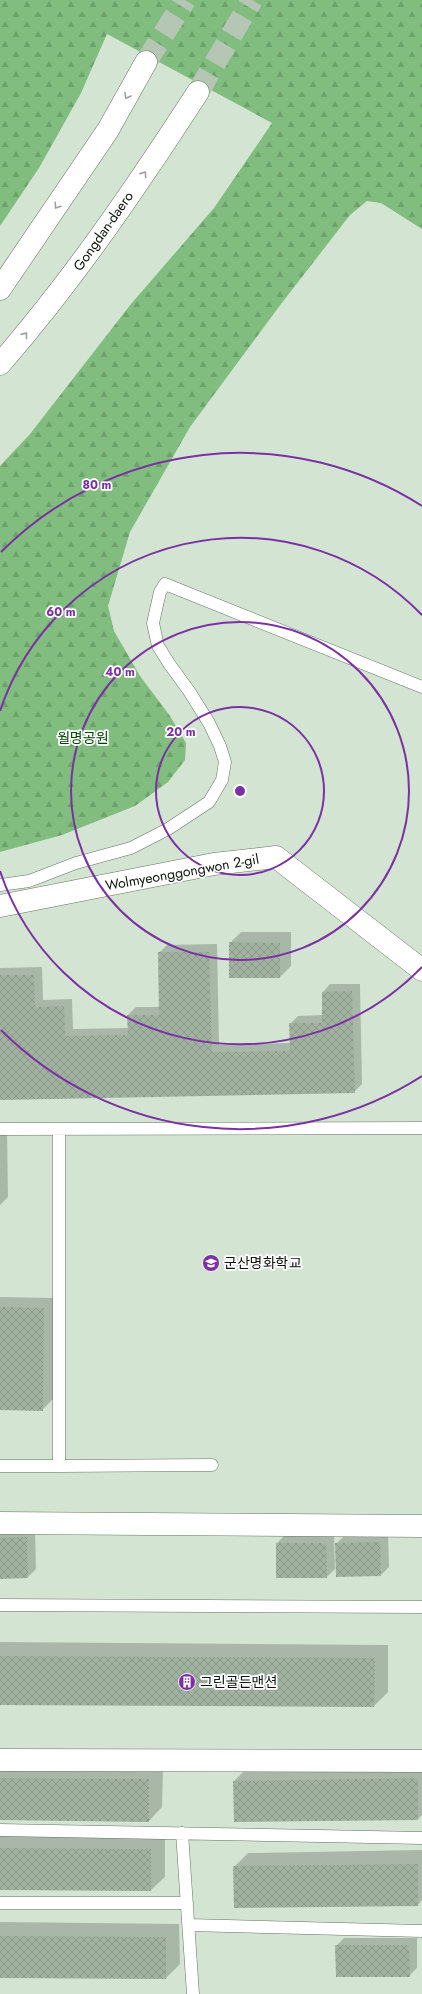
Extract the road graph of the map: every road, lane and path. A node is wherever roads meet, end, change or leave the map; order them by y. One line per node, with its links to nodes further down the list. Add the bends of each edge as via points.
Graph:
1 (146, 62): 3 (street, one-way to 3, via 108,130)
2 (198, 92): 4 (street, Gongdan-daero, one-way to 2, via 64,287)
3 (0, 289)
4 (0, 364)
5 (422, 687): 6 (lane, via 165,584 160,592 153,623 158,646 189,691 220,746 224,762 222,780 209,802 168,829 131,848 76,863 29,881)
6 (0, 885)
7 (0, 906): 8 (street, Wolmyeonggongwon 2-gil, via 214,864 276,857)
8 (422, 970)
9 (422, 1128): 11 (lane)
10 (0, 1129): 11 (lane)
11 (59, 1129): 14 (lane)
12 (212, 1465): 14 (lane)
13 (0, 1466): 14 (lane)
14 (59, 1466)
15 (0, 1523): 16 (street)
16 (422, 1526)
17 (0, 1605): 18 (lane)
18 (422, 1607)
19 (0, 1760): 20 (street)
20 (422, 1761)
21 (0, 1830): 22 (lane)
22 (182, 1834): 23 (lane); 25 (lane)
23 (422, 1838)
24 (0, 1903): 25 (lane)
25 (187, 1903): 26 (lane)
26 (189, 1925): 27 (lane); 28 (lane)
27 (422, 1931)
28 (193, 1994)

